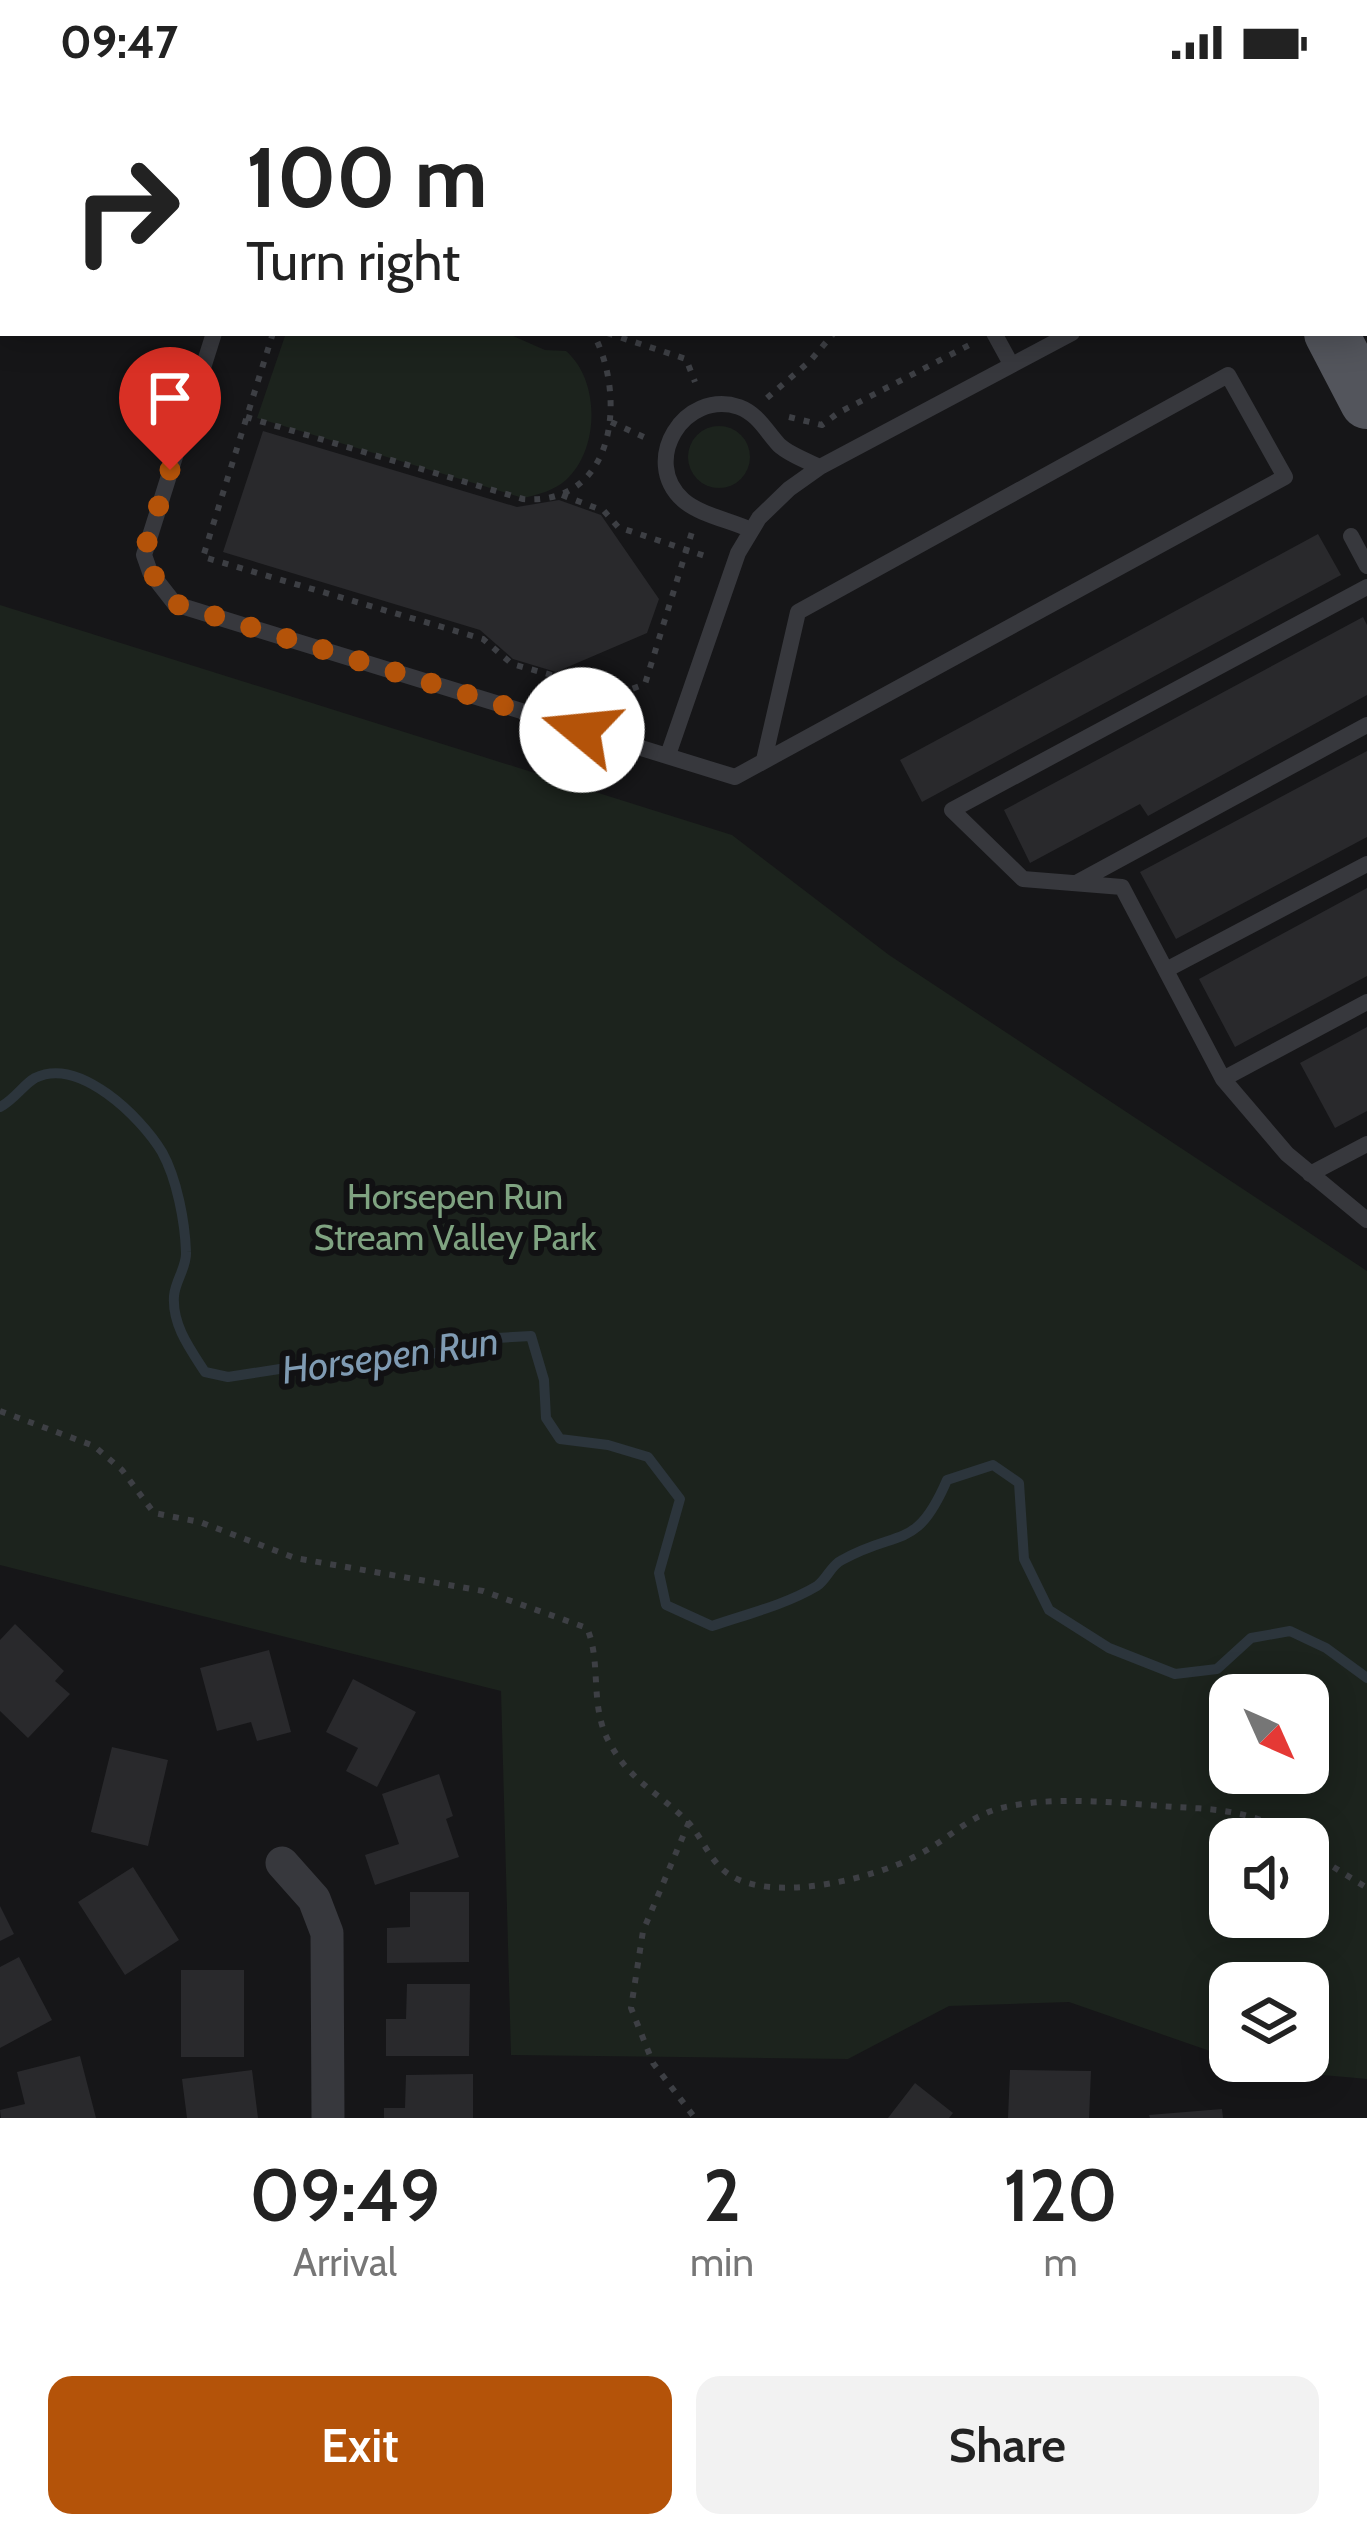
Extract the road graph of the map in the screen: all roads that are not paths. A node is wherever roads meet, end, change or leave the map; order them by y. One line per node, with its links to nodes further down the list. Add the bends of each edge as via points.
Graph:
1 (213, 336): 13 (lane, via 143,555 176,604)
2 (996, 336): 5 (lane)
3 (1066, 336): 5 (lane)
4 (1333, 336): 6 (main road)
5 (1011, 364): 7 (lane)
6 (1367, 402)
7 (820, 467): 8 (lane); 8 (lane, via 782,447 744,409 709,406 679,423 665,461 679,496)
8 (751, 530): 13 (lane)
9 (1351, 536): 10 (lane)
10 (1367, 566)
11 (1367, 587): 16 (lane, via 952,810 1023,879)
12 (1367, 725): 16 (lane)
13 (668, 755): 14 (lane, via 735,777)
14 (764, 760): 14 (lane, via 1285,477 1228,375 798,612)
15 (1367, 864): 17 (lane)
16 (1076, 883): 17 (lane, via 1122,887)
17 (1166, 970): 19 (lane)
18 (1367, 1002): 19 (lane)
19 (1223, 1079): 21 (lane)
20 (1367, 1144): 21 (lane)
21 (1310, 1174): 22 (lane)
22 (1367, 1220)
23 (282, 1863): 24 (street, via 314,1899 327,1933)
24 (328, 2118)

